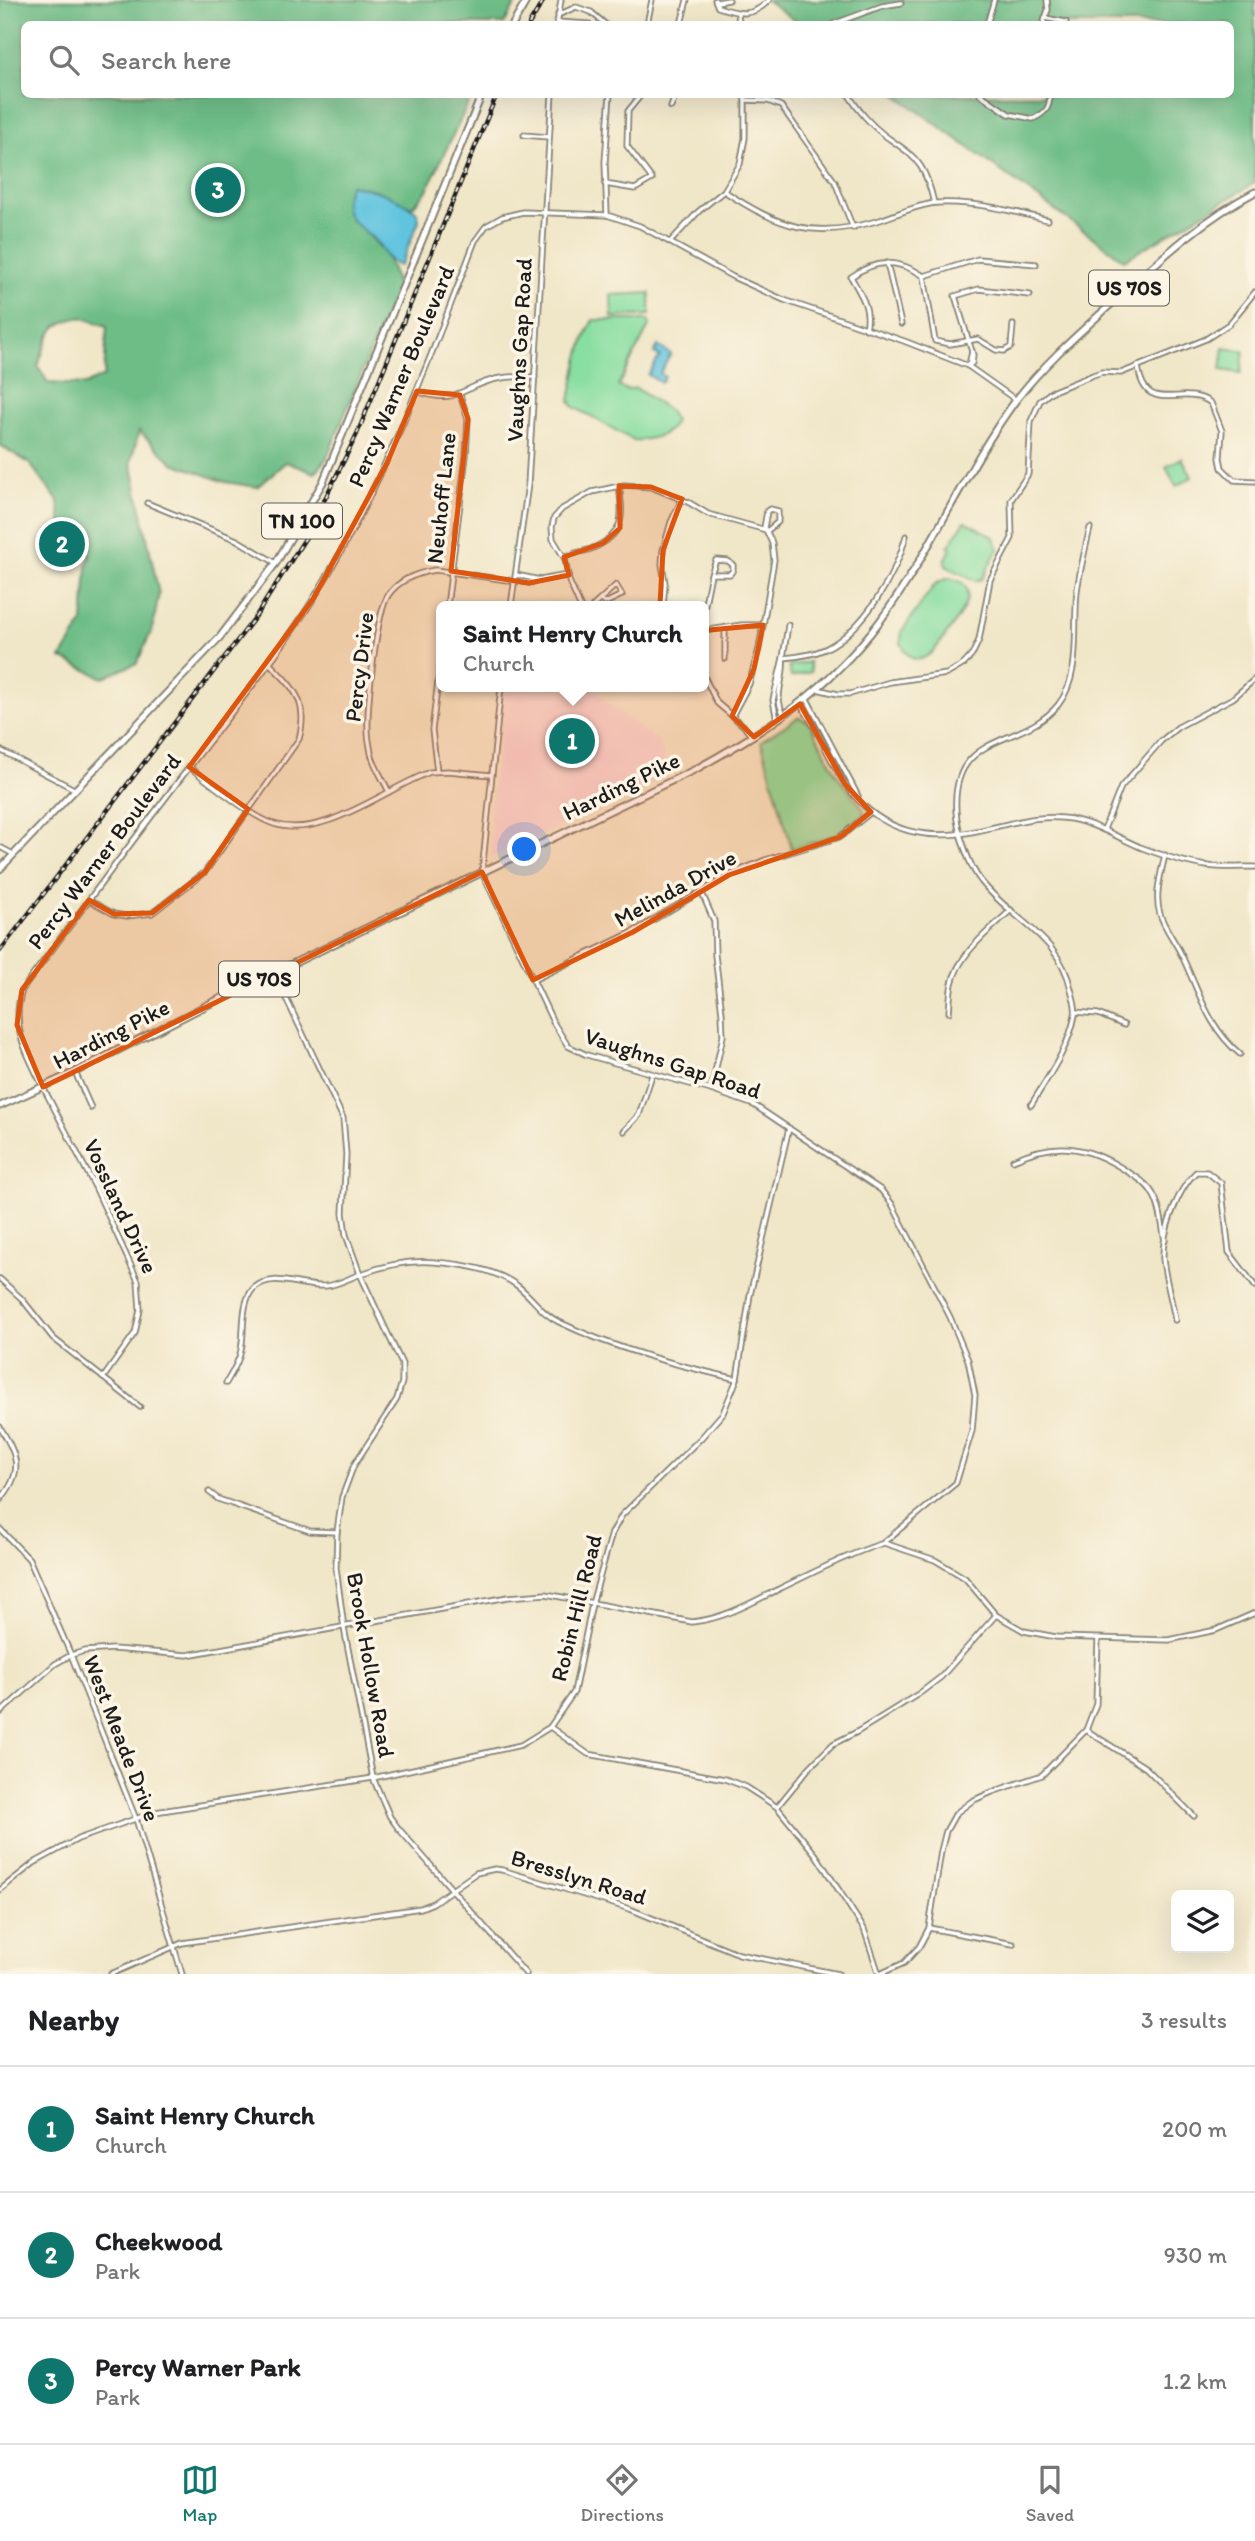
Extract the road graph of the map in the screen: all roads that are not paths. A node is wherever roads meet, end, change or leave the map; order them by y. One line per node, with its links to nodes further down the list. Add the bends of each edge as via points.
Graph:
1 (527, 0): 14 (main road)
2 (561, 0): 12 (street)
3 (652, 0): 17 (street)
4 (687, 0): 18 (street)
5 (729, 0): 9 (street)
6 (769, 0): 11 (street, via 760,10)
7 (994, 0): 21 (street)
8 (1047, 0): 13 (street)
9 (715, 1): 11 (street, via 718,7)
10 (901, 3): 20 (street)
11 (738, 14): 19 (street)
12 (558, 15): 15 (street); 16 (street, via 576,7)
13 (1045, 18): 22 (street); 23 (street)
14 (515, 21)
15 (557, 21)
16 (602, 21)
17 (648, 21)
18 (682, 21)
19 (739, 21)
20 (840, 21)
21 (988, 21)
22 (1044, 21)
23 (1061, 21)
24 (480, 98): 68 (main road, TN 100, via 323,482)
25 (552, 98): 35 (street, Vaughns Gap Road)
26 (610, 98): 36 (street)
27 (639, 98): 36 (street, via 628,111 627,145 652,179 635,189)
28 (674, 98): 33 (street)
29 (851, 98): 39 (street, via 866,118 920,166)
30 (986, 98): 31 (street, via 1009,114 1033,119 1046,112)
31 (1050, 98)
32 (745, 100): 37 (street, via 740,164); 43 (street, via 781,106 835,182)
33 (671, 107)
34 (524, 135): 35 (street)
35 (548, 137): 40 (street, Vaughns Gap Road)
36 (606, 184): 41 (street)
37 (724, 191): 43 (street, via 755,212 803,229); 44 (street)
38 (1255, 192): 59 (main road, US 70S, via 1164,256 1056,356)
39 (934, 203): 42 (street, via 988,205); 43 (street)
40 (545, 212): 41 (street, Percy Warner Boulevard); 56 (street, Vaughns Gap Road); 57 (street, Percy Warner Boulevard, via 502,218 486,226 475,241)
41 (607, 215): 44 (street, Percy Warner Boulevard)
42 (1048, 220)
43 (853, 228)
44 (670, 242): 52 (street, Percy Warner Boulevard, via 784,300)
45 (887, 263): 47 (street); 50 (street); 52 (street, via 871,265 851,277 867,305)
46 (1036, 264): 47 (street, via 978,259)
47 (924, 276): 53 (street, via 935,341)
48 (1255, 292): 55 (street, via 1215,335)
49 (1030, 295): 53 (street, via 979,289 956,296)
50 (901, 324)
51 (1013, 326): 53 (street, via 1008,350)
52 (866, 329): 54 (street, Percy Warner Boulevard)
53 (970, 340): 54 (street)
54 (969, 366): 59 (street, Percy Warner Boulevard)
55 (1138, 366): 60 (street, via 1149,392 1198,396 1210,402 1222,431 1222,468 1234,480); 89 (street, via 1098,373 1049,393 1037,404 1031,421 1029,471 1011,500 1012,538 990,580 979,640 964,664 947,674 885,683 854,694)
56 (535, 377): 58 (street, via 495,379); 72 (street, Vaughns Gap Road, via 528,484)
57 (417, 391): 58 (street, via 432,396); 86 (street, Percy Warner Boulevard, via 352,531)
58 (460, 395): 69 (street, Neuhoff Lane, via 468,419)
59 (1016, 400): 89 (main road, Harding Pike / US 70S, via 889,608)
60 (1255, 481)
61 (619, 486): 62 (street, via 651,487); 67 (street, via 619,529 597,546); 67 (street, via 587,495 558,513 552,533)
62 (682, 499): 65 (street, via 711,516); 78 (street, via 663,550)
63 (147, 503): 68 (street, via 237,540)
64 (1090, 528): 108 (street, via 1077,591 1070,681 1060,702 1046,716 993,742 967,764 957,793)
65 (766, 529): 65 (street, via 777,523 778,511 767,511); 80 (street, via 774,555)
66 (906, 536): 84 (street, via 888,580 848,631 825,649)
67 (564, 557): 71 (street)
68 (276, 563): 102 (main road, TN 100, via 220,637)
69 (451, 571): 72 (street, Percy Drive); 74 (street, Neuhoff Lane); 103 (street, Percy Drive, via 420,572 402,581 387,596 381,613 368,733 372,757)
70 (711, 574): 70 (street, via 716,561 733,565 730,574); 79 (street)
71 (568, 575): 72 (street, Percy Drive); 76 (street)
72 (515, 578): 75 (street, Vaughns Gap Road)
73 (600, 600): 77 (street, via 616,585 622,595)
74 (448, 601)
75 (513, 601)
76 (578, 601)
77 (611, 601)
78 (663, 601)
79 (706, 601)
80 (763, 625): 82 (street); 94 (street, via 754,669)
81 (788, 625): 84 (street)
82 (725, 628): 83 (street); 85 (street)
83 (709, 630)
84 (783, 658): 95 (street, via 779,701); 96 (street, via 773,700)
85 (725, 659)
86 (270, 664): 99 (street, Percy Warner Boulevard); 105 (street, via 293,687 303,708 303,724 299,738)
87 (1255, 679): 107 (street, via 1233,698 1161,741 1121,787)
88 (709, 688): 94 (street, via 715,701)
89 (817, 689): 92 (main road, Harding Pike / US 70S)
90 (437, 692): 100 (street, via 432,730)
91 (500, 692): 101 (street)
92 (807, 699): 93 (main road, Harding Pike / US 70S); 104 (street)
93 (800, 704): 95 (main road, Harding Pike / US 70S); 104 (street, via 839,773)
94 (732, 716): 97 (street)
95 (785, 716): 96 (main road, Harding Pike / US 70S)
96 (777, 721): 97 (main road, Harding Pike / US 70S)
97 (752, 738): 114 (main road, Harding Pike / US 70S)
98 (0, 750): 102 (street)
99 (189, 767): 105 (street); 116 (street, Percy Warner Boulevard)
100 (438, 771): 101 (street); 103 (street)
101 (491, 775): 114 (street)
102 (74, 789): 110 (main road, TN 100)
103 (390, 792): 105 (street, via 306,828 274,824)
104 (863, 804): 106 (street)
105 (247, 809): 116 (street, via 205,872 152,912 114,914)
106 (872, 812): 108 (street, via 909,832); 115 (street, Melinda Drive, via 836,839 754,864)
107 (1104, 830): 108 (street, via 1040,816); 111 (street)
108 (961, 834): 117 (street, via 978,878)
109 (0, 847): 110 (street)
110 (13, 854): 113 (main road, TN 100)
111 (1165, 855): 112 (street, via 1207,866); 123 (street, via 1158,888 1159,913 1207,1015)
112 (1255, 867)
113 (0, 869)
114 (482, 872): 118 (main road, Harding Pike / US 70S); 119 (street, Vaughns Gap Road)
115 (701, 891): 119 (street, Melinda Drive, via 621,939); 127 (street, via 714,921 722,1023)
116 (89, 900): 126 (street, Percy Warner Boulevard, via 22,990 16,1007 20,1035)
117 (1011, 909): 120 (street, via 971,949 955,973); 121 (street, via 1044,939 1067,970)
118 (274, 973): 124 (main road, Harding Pike / US 70S); 135 (street, Brook Hollow Road, via 343,1118 343,1213)
119 (533, 981): 125 (street, Vaughns Gap Road, via 568,1046)
120 (949, 1012)
121 (1076, 1012): 122 (street, via 1098,1014); 128 (street, via 1066,1045)
122 (1124, 1025)
123 (1240, 1054)
124 (75, 1072): 126 (main road, Harding Pike / US 70S); 130 (street)
125 (652, 1074): 127 (street, Vaughns Gap Road); 132 (street, via 639,1115)
126 (43, 1087): 129 (main road, Harding Pike / US 70S); 139 (street, Vossland Drive, via 138,1281 135,1333)
127 (711, 1090): 131 (street, Vaughns Gap Road, via 754,1105)
128 (1031, 1105)
129 (0, 1106)
130 (91, 1108)
131 (789, 1128): 140 (street, Robin Hill Road, via 750,1295); 148 (street, Vaughns Gap Road, via 881,1190 892,1204 968,1360 975,1395 972,1431 956,1483)
132 (624, 1131)
133 (1013, 1160): 134 (street, via 1069,1147 1104,1157 1149,1187)
134 (1166, 1243): 137 (street, via 1187,1181 1196,1172 1207,1172 1221,1183 1229,1252); 138 (street, via 1163,1258)
135 (360, 1274): 140 (street, via 388,1265 430,1262 476,1268 513,1282 560,1322 621,1347); 141 (street, via 333,1285 262,1282 247,1299 241,1351); 147 (street, Brook Hollow Road, via 394,1342 402,1364 402,1382 397,1399 355,1465 342,1497)
136 (0, 1279): 139 (street, via 53,1338)
137 (1255, 1286)
138 (1175, 1320)
139 (103, 1378): 142 (street)
140 (737, 1379): 149 (street, Robin Hill Road, via 722,1415 622,1516 612,1533)
141 (226, 1383)
142 (140, 1407)
143 (0, 1427): 145 (street, via 16,1460 17,1473)
144 (209, 1492): 147 (street, via 310,1531)
145 (0, 1500)
146 (0, 1529): 154 (street, West Meade Drive, via 29,1559)
147 (337, 1532): 152 (street, Brook Hollow Road, via 336,1568)
148 (884, 1542): 149 (street, Vaughns Gap Road, via 705,1621); 151 (street, via 935,1560 965,1578)
149 (592, 1604): 152 (street, Vaughns Gap Road, via 546,1594 508,1597); 156 (street, Robin Hill Road, via 574,1692)
150 (1255, 1613): 153 (street, via 1216,1630 1175,1639)
151 (996, 1615): 153 (street, via 1024,1631); 159 (street, via 941,1677 833,1744)
152 (344, 1628): 154 (street, Vaughns Gap Road, via 187,1655 100,1649); 158 (street, Brook Hollow Road)
153 (1098, 1639): 157 (street, via 1096,1704)
154 (71, 1655): 155 (street); 161 (street, West Meade Drive)
155 (0, 1713)
156 (550, 1727): 158 (street, Robin Hill Road, via 521,1745); 159 (street, via 588,1754 725,1779)
157 (1086, 1730): 160 (street, via 1146,1768); 164 (street, via 1042,1775 972,1801 956,1814 946,1830)
158 (373, 1778): 161 (street, Robin Hill Road, via 180,1807); 162 (street, Brook Hollow Road, via 390,1817)
159 (777, 1807): 171 (street, via 817,1855 864,1929)
160 (1194, 1816)
161 (136, 1819): 163 (street, Robin Hill Road, via 60,1848); 166 (street, West Meade Drive)
162 (453, 1889): 166 (street, Bresslyn Road, via 421,1908 219,1936); 169 (street, Brook Hollow Road); 170 (street, Bresslyn Road, via 476,1873 502,1870 630,1909 739,1954)
163 (0, 1890)
164 (929, 1928): 165 (street); 171 (street, via 904,1963)
165 (1013, 1944)
166 (173, 1947): 167 (street, Bresslyn Road); 168 (street, West Meade Drive)
167 (111, 1974)
168 (182, 1974)
169 (526, 1974)
170 (838, 1974)
171 (879, 1974)

